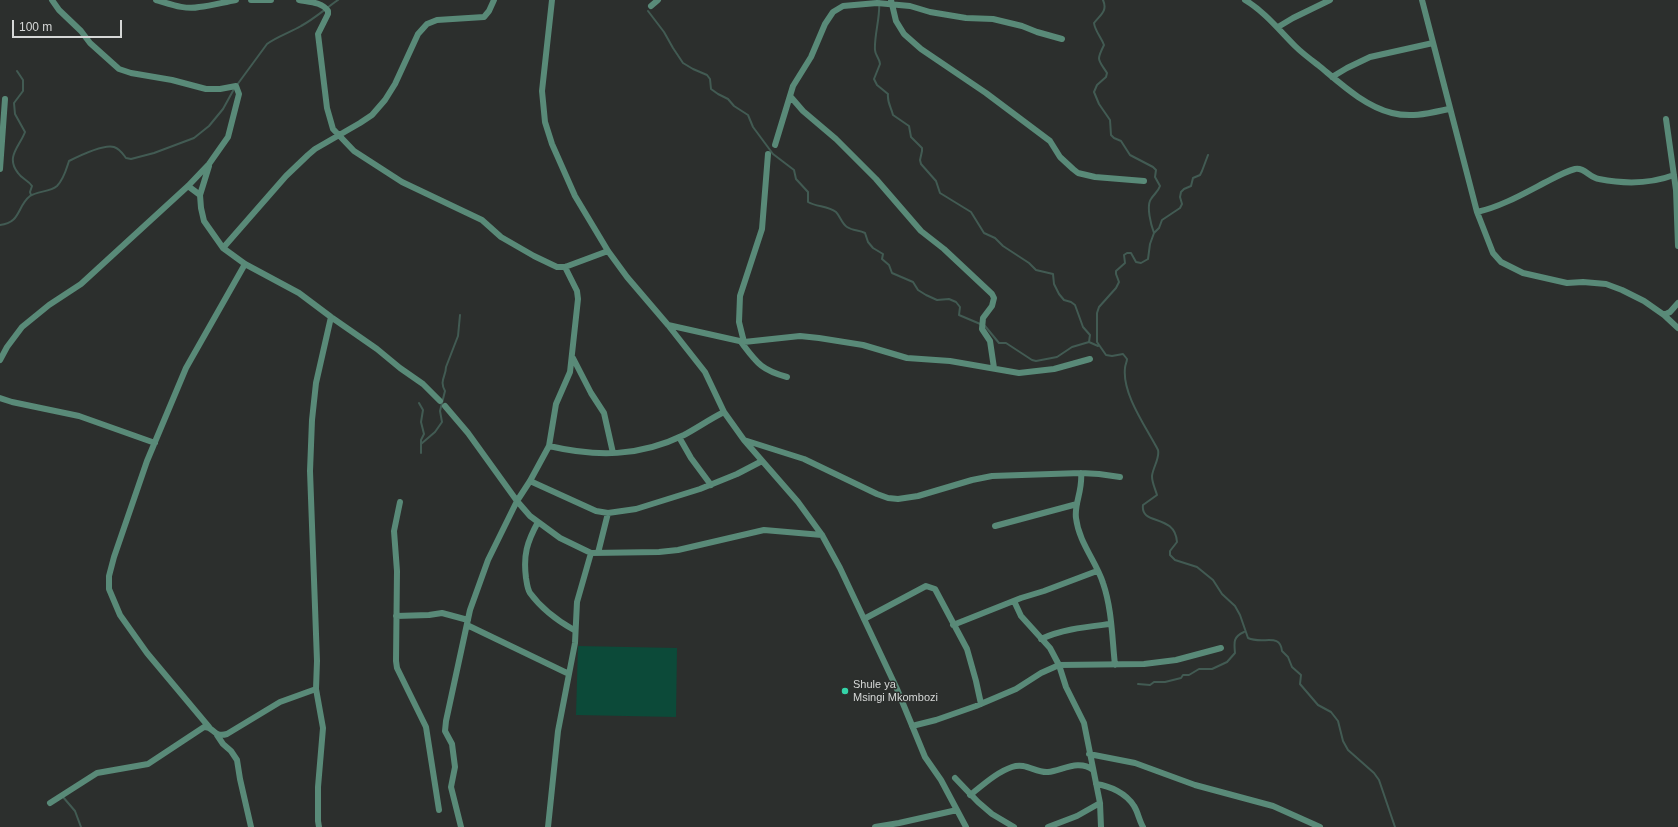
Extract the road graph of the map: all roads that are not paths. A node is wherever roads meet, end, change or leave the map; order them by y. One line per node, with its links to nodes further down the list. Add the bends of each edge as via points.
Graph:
1 (52, 0): 27 (street, via 90,43 119,69 206,89 238,87 239,94 228,137)
2 (156, 0): 3 (street, via 186,8)
3 (236, 0)
4 (251, 0): 5 (street)
5 (271, 0)
6 (298, 0): 24 (street, via 318,3 325,6 328,11 320,28 318,40 330,122)
7 (494, 0): 24 (street, via 490,11 484,17 437,20 427,24 418,34 385,100 372,115)
8 (552, 0): 36 (street, via 542,91 545,122 571,187)
9 (658, 0): 15 (street)
10 (1246, 0): 16 (street)
11 (1330, 0): 16 (street)
12 (1422, 0): 18 (street)
13 (857, 2): 14 (street); 20 (street, via 842,6 833,12)
14 (891, 2): 17 (street, via 930,12 993,19); 30 (street, via 896,21 904,34 921,49 1050,141 1073,169 1095,176)
15 (651, 6)
16 (1278, 27): 19 (street, via 1295,47)
17 (1062, 39)
18 (1433, 43): 19 (street, via 1370,57); 22 (street)
19 (1332, 77): 22 (street, via 1363,100 1393,114 1419,116)
20 (790, 96): 25 (street); 48 (street, via 876,179 921,231 992,294 992,306 983,318 982,330 990,341)
21 (6, 99): 28 (street)
22 (1449, 108): 33 (street)
23 (1666, 120): 29 (street)
24 (339, 136): 35 (street, via 308,155 286,176); 38 (street, via 354,151 402,182 482,220 501,237 534,256 557,267)
25 (775, 145)
26 (768, 154): 44 (street, via 762,229 740,296 739,322)
27 (209, 164): 31 (street); 32 (street)
28 (0, 169)
29 (1674, 175): 33 (street, via 1653,181 1627,182 1596,178 1576,169); 34 (street)
30 (1144, 181)
31 (188, 186): 32 (street); 47 (street, via 81,284 43,309 22,327)
32 (200, 195): 35 (street, via 204,221)
33 (1477, 212): 40 (street, via 1490,246 1501,262 1523,273 1558,282 1606,284 1644,301)
34 (1678, 246)
35 (223, 248): 37 (street)
36 (608, 251): 38 (street); 42 (street)
37 (245, 264): 41 (street, via 299,293); 56 (street, via 186,368)
38 (565, 267): 45 (street, via 578,291)
39 (1678, 303): 40 (street)
40 (1664, 315): 43 (street)
41 (330, 318): 51 (street, via 377,349 423,384); 85 (street, via 316,383 310,471)
42 (668, 325): 44 (street); 53 (street, via 705,372)
43 (1678, 328)
44 (742, 342): 48 (street, via 800,336 863,345 907,358); 49 (street, via 754,360 767,370)
45 (573, 358): 57 (street, via 570,372 556,404); 58 (street, via 604,413)
46 (1090, 359): 48 (street, via 1035,372 1019,373)
47 (0, 360)
48 (994, 368)
49 (788, 377)
50 (0, 398): 56 (street, via 79,416)
51 (440, 401)
52 (445, 406): 64 (street, via 466,430)
53 (724, 412): 54 (street); 55 (street)
54 (679, 437): 58 (street, via 631,452); 63 (street, via 697,467)
55 (744, 440): 59 (street); 60 (street, via 804,459 877,494 898,499 992,476)
56 (155, 442): 88 (street, via 114,557 109,589 120,615 138,642)
57 (549, 446): 58 (street, via 589,454); 62 (street)
58 (613, 453)
59 (762, 460): 63 (street, via 737,474); 70 (street)
60 (1081, 473): 61 (street); 66 (street)
61 (1120, 477)
62 (530, 481): 64 (street); 67 (street, via 596,511)
63 (711, 484): 67 (street, via 636,509)
64 (517, 501): 68 (street); 76 (street, via 488,560)
65 (400, 502): 74 (street, via 394,531 398,571)
66 (1078, 504): 69 (street); 72 (street, via 1076,519 1081,539)
67 (608, 513): 71 (street)
68 (538, 522): 71 (street, via 560,538); 79 (street, via 529,540 524,563 528,587 535,599 552,615)
69 (995, 526)
70 (822, 535): 71 (street, via 764,530 678,550); 75 (street)
71 (595, 553): 79 (street, via 577,602)
72 (1097, 571): 73 (street); 77 (street, via 1103,581)
73 (1014, 601): 78 (street); 80 (street, via 1021,616)
74 (396, 616): 76 (street, via 429,616 442,613); 97 (street, via 397,668 426,727)
75 (864, 619): 78 (street, via 926,586 936,589); 87 (street)
76 (467, 622): 84 (street); 101 (street, via 445,727 452,744 455,767 451,786)
77 (1110, 624): 80 (street, via 1073,628); 83 (street)
78 (954, 625): 86 (street, via 966,649)
79 (574, 630): 84 (street, via 575,643)
80 (1041, 639): 82 (street, via 1050,648)
81 (1221, 648): 83 (street, via 1176,660)
82 (1059, 665): 83 (street); 86 (street, via 1016,689); 90 (street, via 1066,687 1084,722)
83 (1115, 665)
84 (569, 674): 102 (street, via 558,731)
85 (316, 689): 89 (street, via 280,702 227,734); 100 (street, via 323,728 318,787)
86 (980, 704): 87 (street)
87 (912, 726): 98 (street, via 925,757)
88 (209, 727): 89 (street); 95 (street, via 204,727 148,764 98,773)
89 (216, 735): 99 (street, via 237,760)
90 (1089, 754): 91 (street); 109 (street, via 1135,763 1196,785 1273,806)
91 (1093, 770): 93 (street); 94 (street, via 1081,765 1044,772 1020,765 1011,767)
92 (955, 778): 94 (street)
93 (1096, 784): 96 (street); 108 (street, via 1110,786 1129,800 1136,808)
94 (970, 795): 105 (street, via 992,814)
95 (50, 803)
96 (1100, 803): 106 (street, via 1077,816); 107 (street)
97 (439, 810)
98 (957, 810): 103 (street); 104 (street)
99 (252, 827)
100 (319, 827)
101 (460, 827)
102 (548, 827)
103 (875, 827)
104 (966, 827)
105 (1014, 827)
106 (1048, 827)
107 (1101, 827)
108 (1143, 827)
109 (1320, 827)

